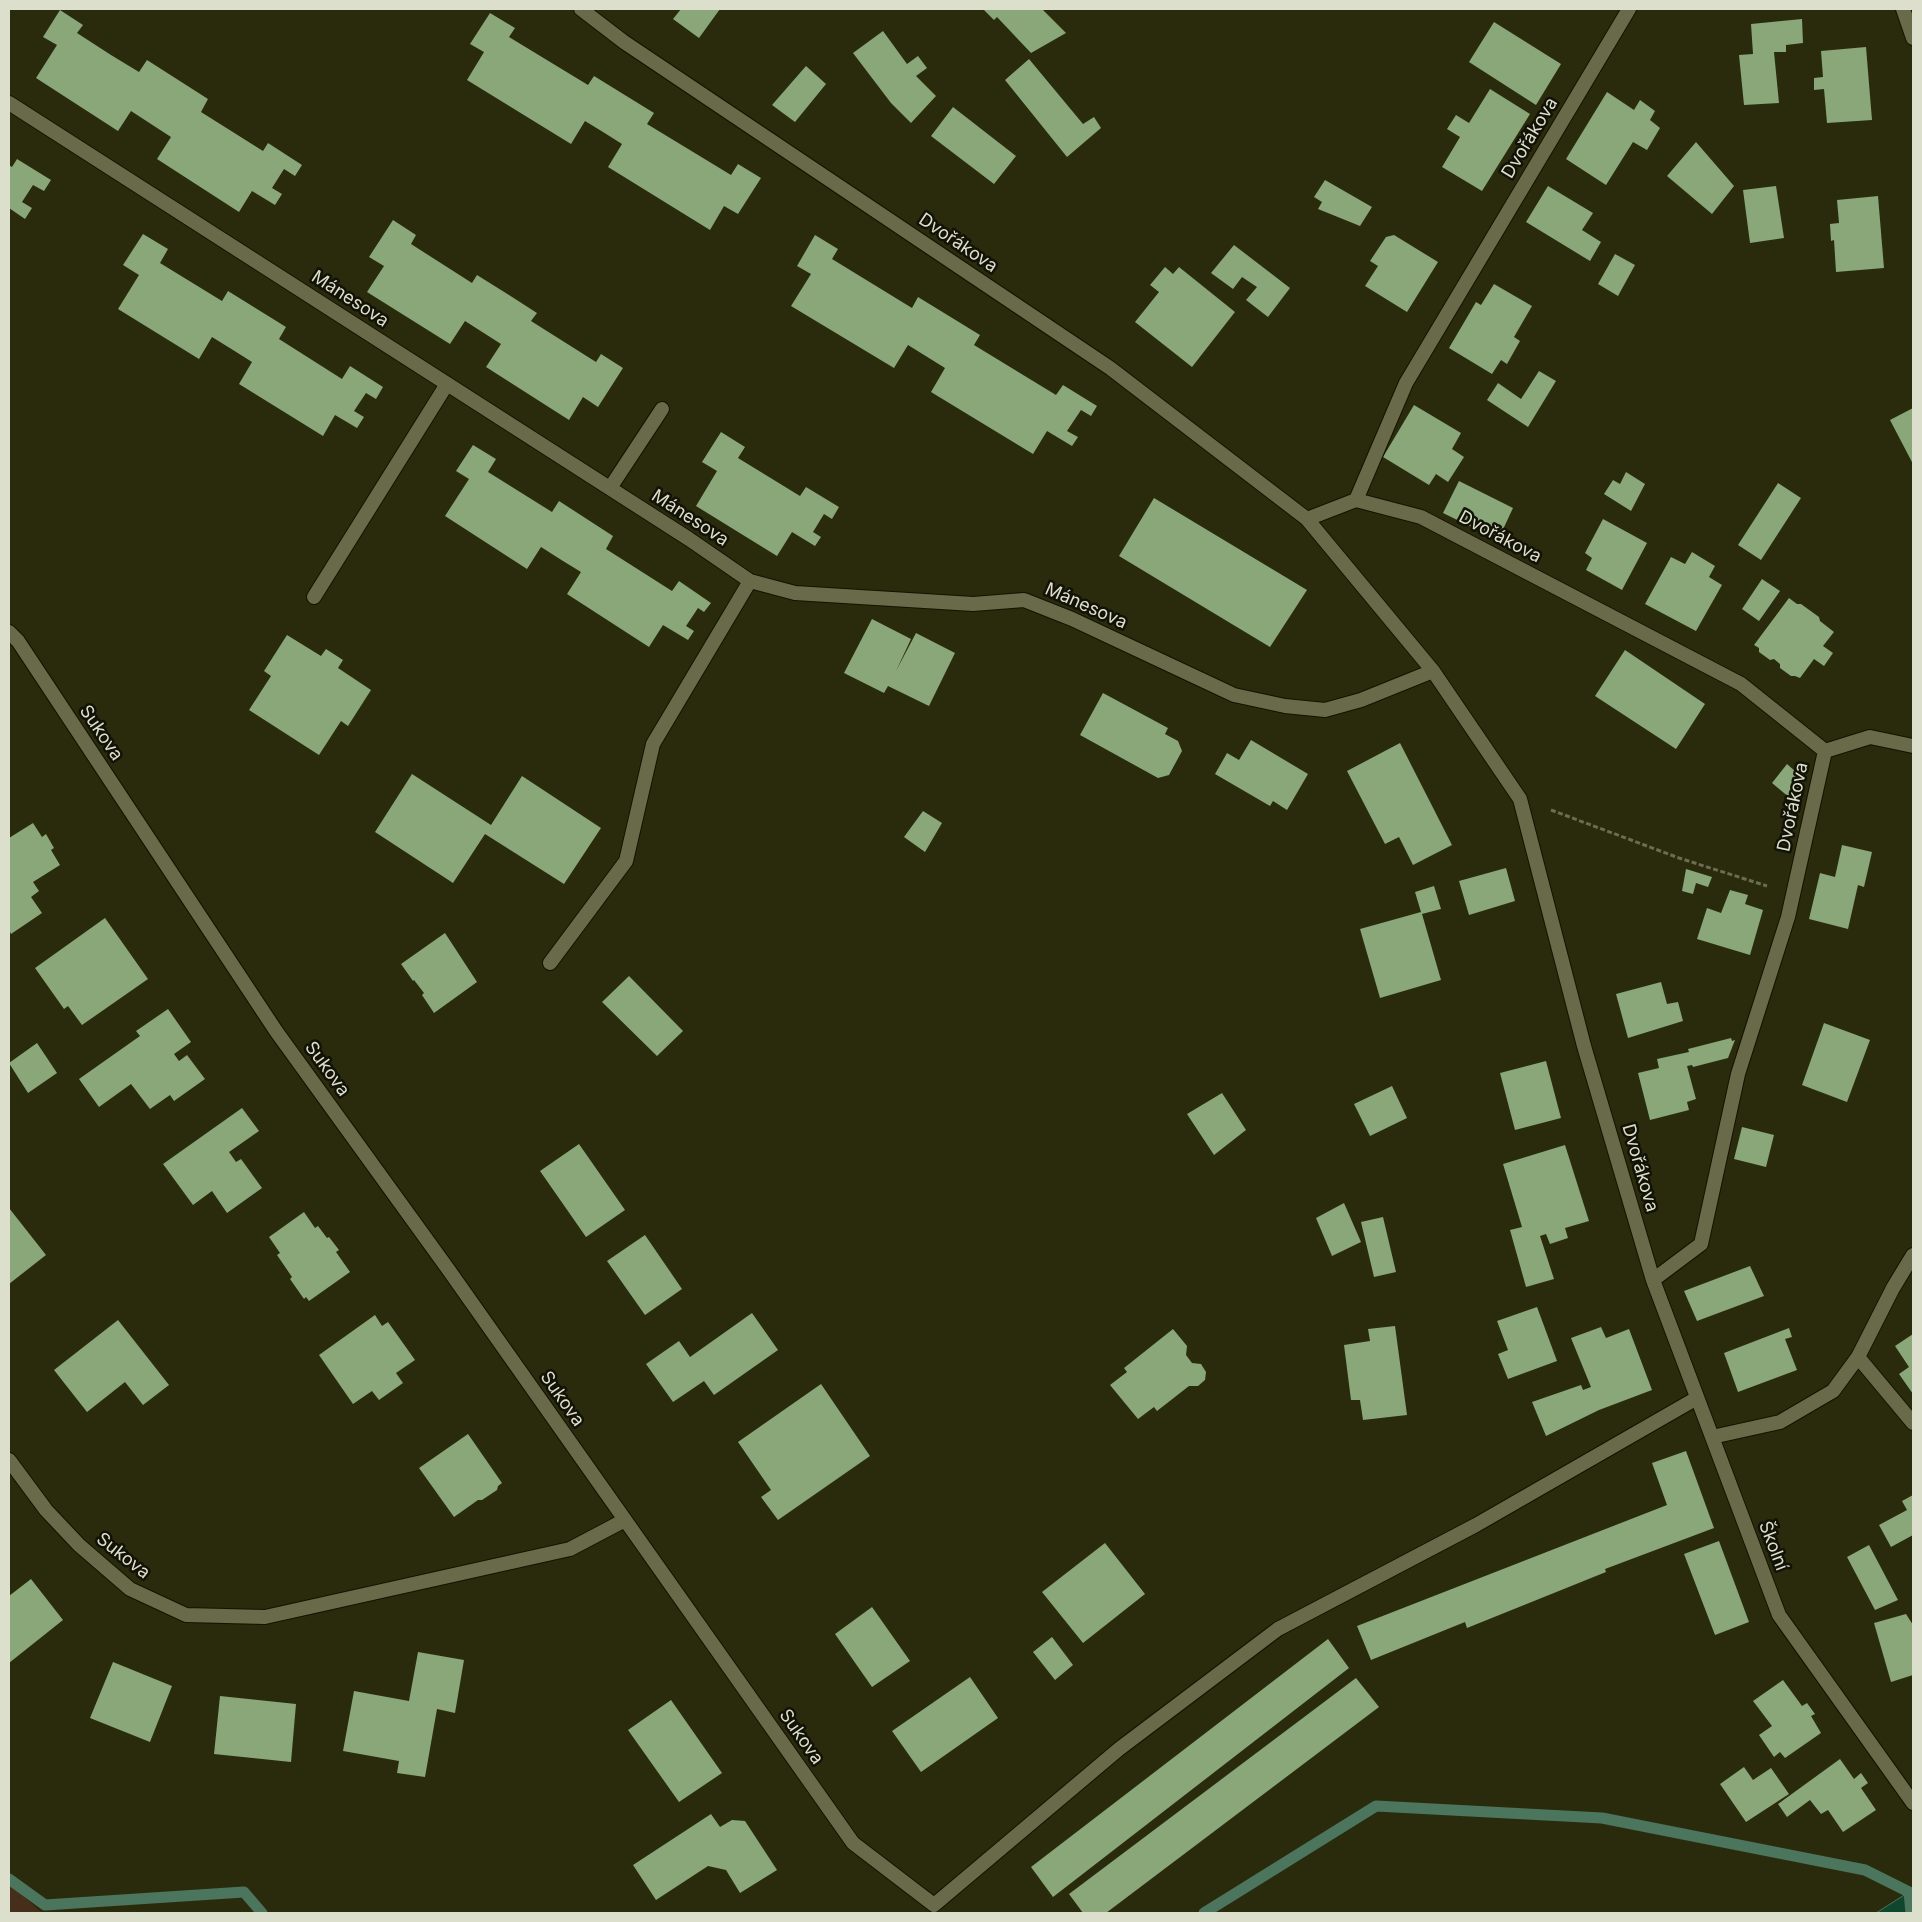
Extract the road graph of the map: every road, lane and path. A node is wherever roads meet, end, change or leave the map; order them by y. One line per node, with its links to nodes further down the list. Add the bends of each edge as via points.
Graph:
1 (581, 9): 10 (street, Dvořákova, via 624,42 1110,368)
2 (1629, 9): 9 (street, Dvořákova, via 1406,383)
3 (1903, 9): 4 (street)
4 (1913, 38)
5 (9, 103): 6 (street, Mánesova)
6 (447, 384): 8 (street, Mánesova); 12 (street)
7 (662, 409): 8 (street)
8 (610, 488): 11 (street, Mánesova)
9 (1356, 500): 10 (street); 16 (street, Dvořákova, via 1421,517 1741,684)
10 (1307, 519): 14 (street, Dvořákova)
11 (750, 581): 14 (street, Mánesova, via 795,593 973,604 1024,600 1234,695 1285,706 1325,710); 19 (street, via 653,744 626,861)
12 (314, 597)
13 (9, 632): 27 (street, Sukova, via 276,1031)
14 (1433, 671): 17 (street, Dvořákova)
15 (1913, 746): 16 (street, via 1870,738)
16 (1825, 751): 18 (street, Dvořákova)
17 (1520, 799): 18 (path, via 1679,858); 21 (street, Dvořákova, via 1584,1046)
18 (1794, 895): 21 (street, Dvořákova, via 1738,1074 1701,1244)
19 (550, 963)
20 (1913, 1255): 22 (street)
21 (1653, 1280): 23 (street, Dvořákova)
22 (1858, 1357): 24 (street); 25 (street, via 1833,1391 1780,1422)
23 (1697, 1398): 25 (street, Dvořákova); 27 (street, Sukova, via 1476,1525 1278,1629 1119,1749 934,1904 853,1843)
24 (1913, 1423)
25 (1712, 1437): 28 (street, Školní, via 1780,1615)
26 (9, 1460): 27 (street, Sukova, via 46,1510 79,1545 130,1589 186,1615 265,1617 570,1549)
27 (626, 1520)
28 (1913, 1803)

